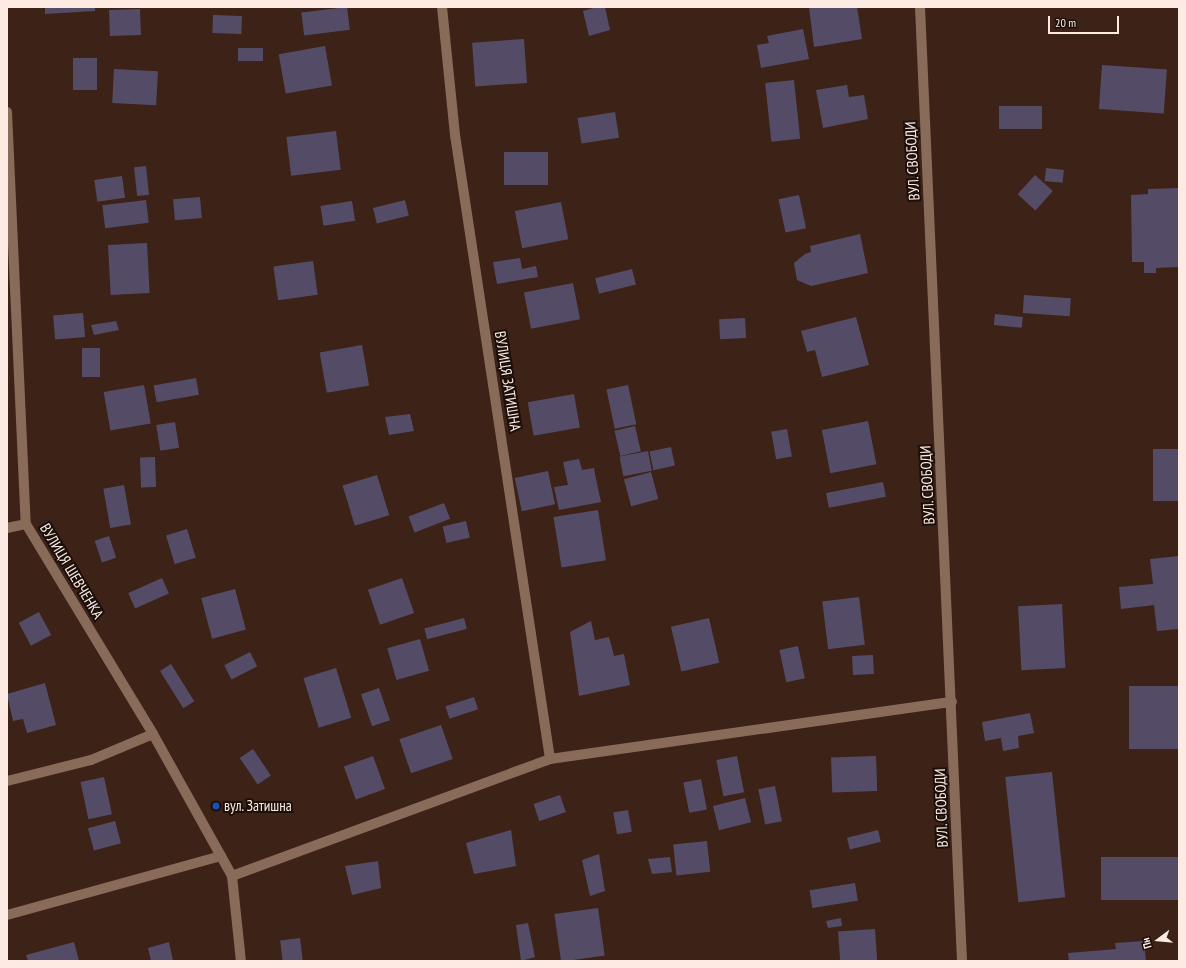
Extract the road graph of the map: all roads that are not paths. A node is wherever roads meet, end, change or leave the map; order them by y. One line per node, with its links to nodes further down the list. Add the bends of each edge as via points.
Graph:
1 (442, 7): 8 (street, ВУЛИЦЯ ЗАТИШНА, via 455,135)
2 (920, 7): 6 (street, ВУЛ. СВОБОДИ)
3 (7, 112): 4 (street, ВУЛИЦЯ ШЕВЧЕНКА)
4 (26, 524): 5 (street); 7 (street, ВУЛИЦЯ ШЕВЧЕНКА)
5 (7, 528)
6 (952, 702): 8 (street); 14 (street, ВУЛ. СВОБОДИ)
7 (153, 734): 9 (street, via 91,760); 10 (street, ВУЛИЦЯ ШЕВЧЕНКА)
8 (550, 759): 11 (street)
9 (7, 781)
10 (221, 856): 11 (street, ВУЛИЦЯ ШЕВЧЕНКА); 12 (street)
11 (232, 876): 13 (street, ВУЛИЦЯ ШЕВЧЕНКА)
12 (7, 915)
13 (241, 961)
14 (962, 961)

